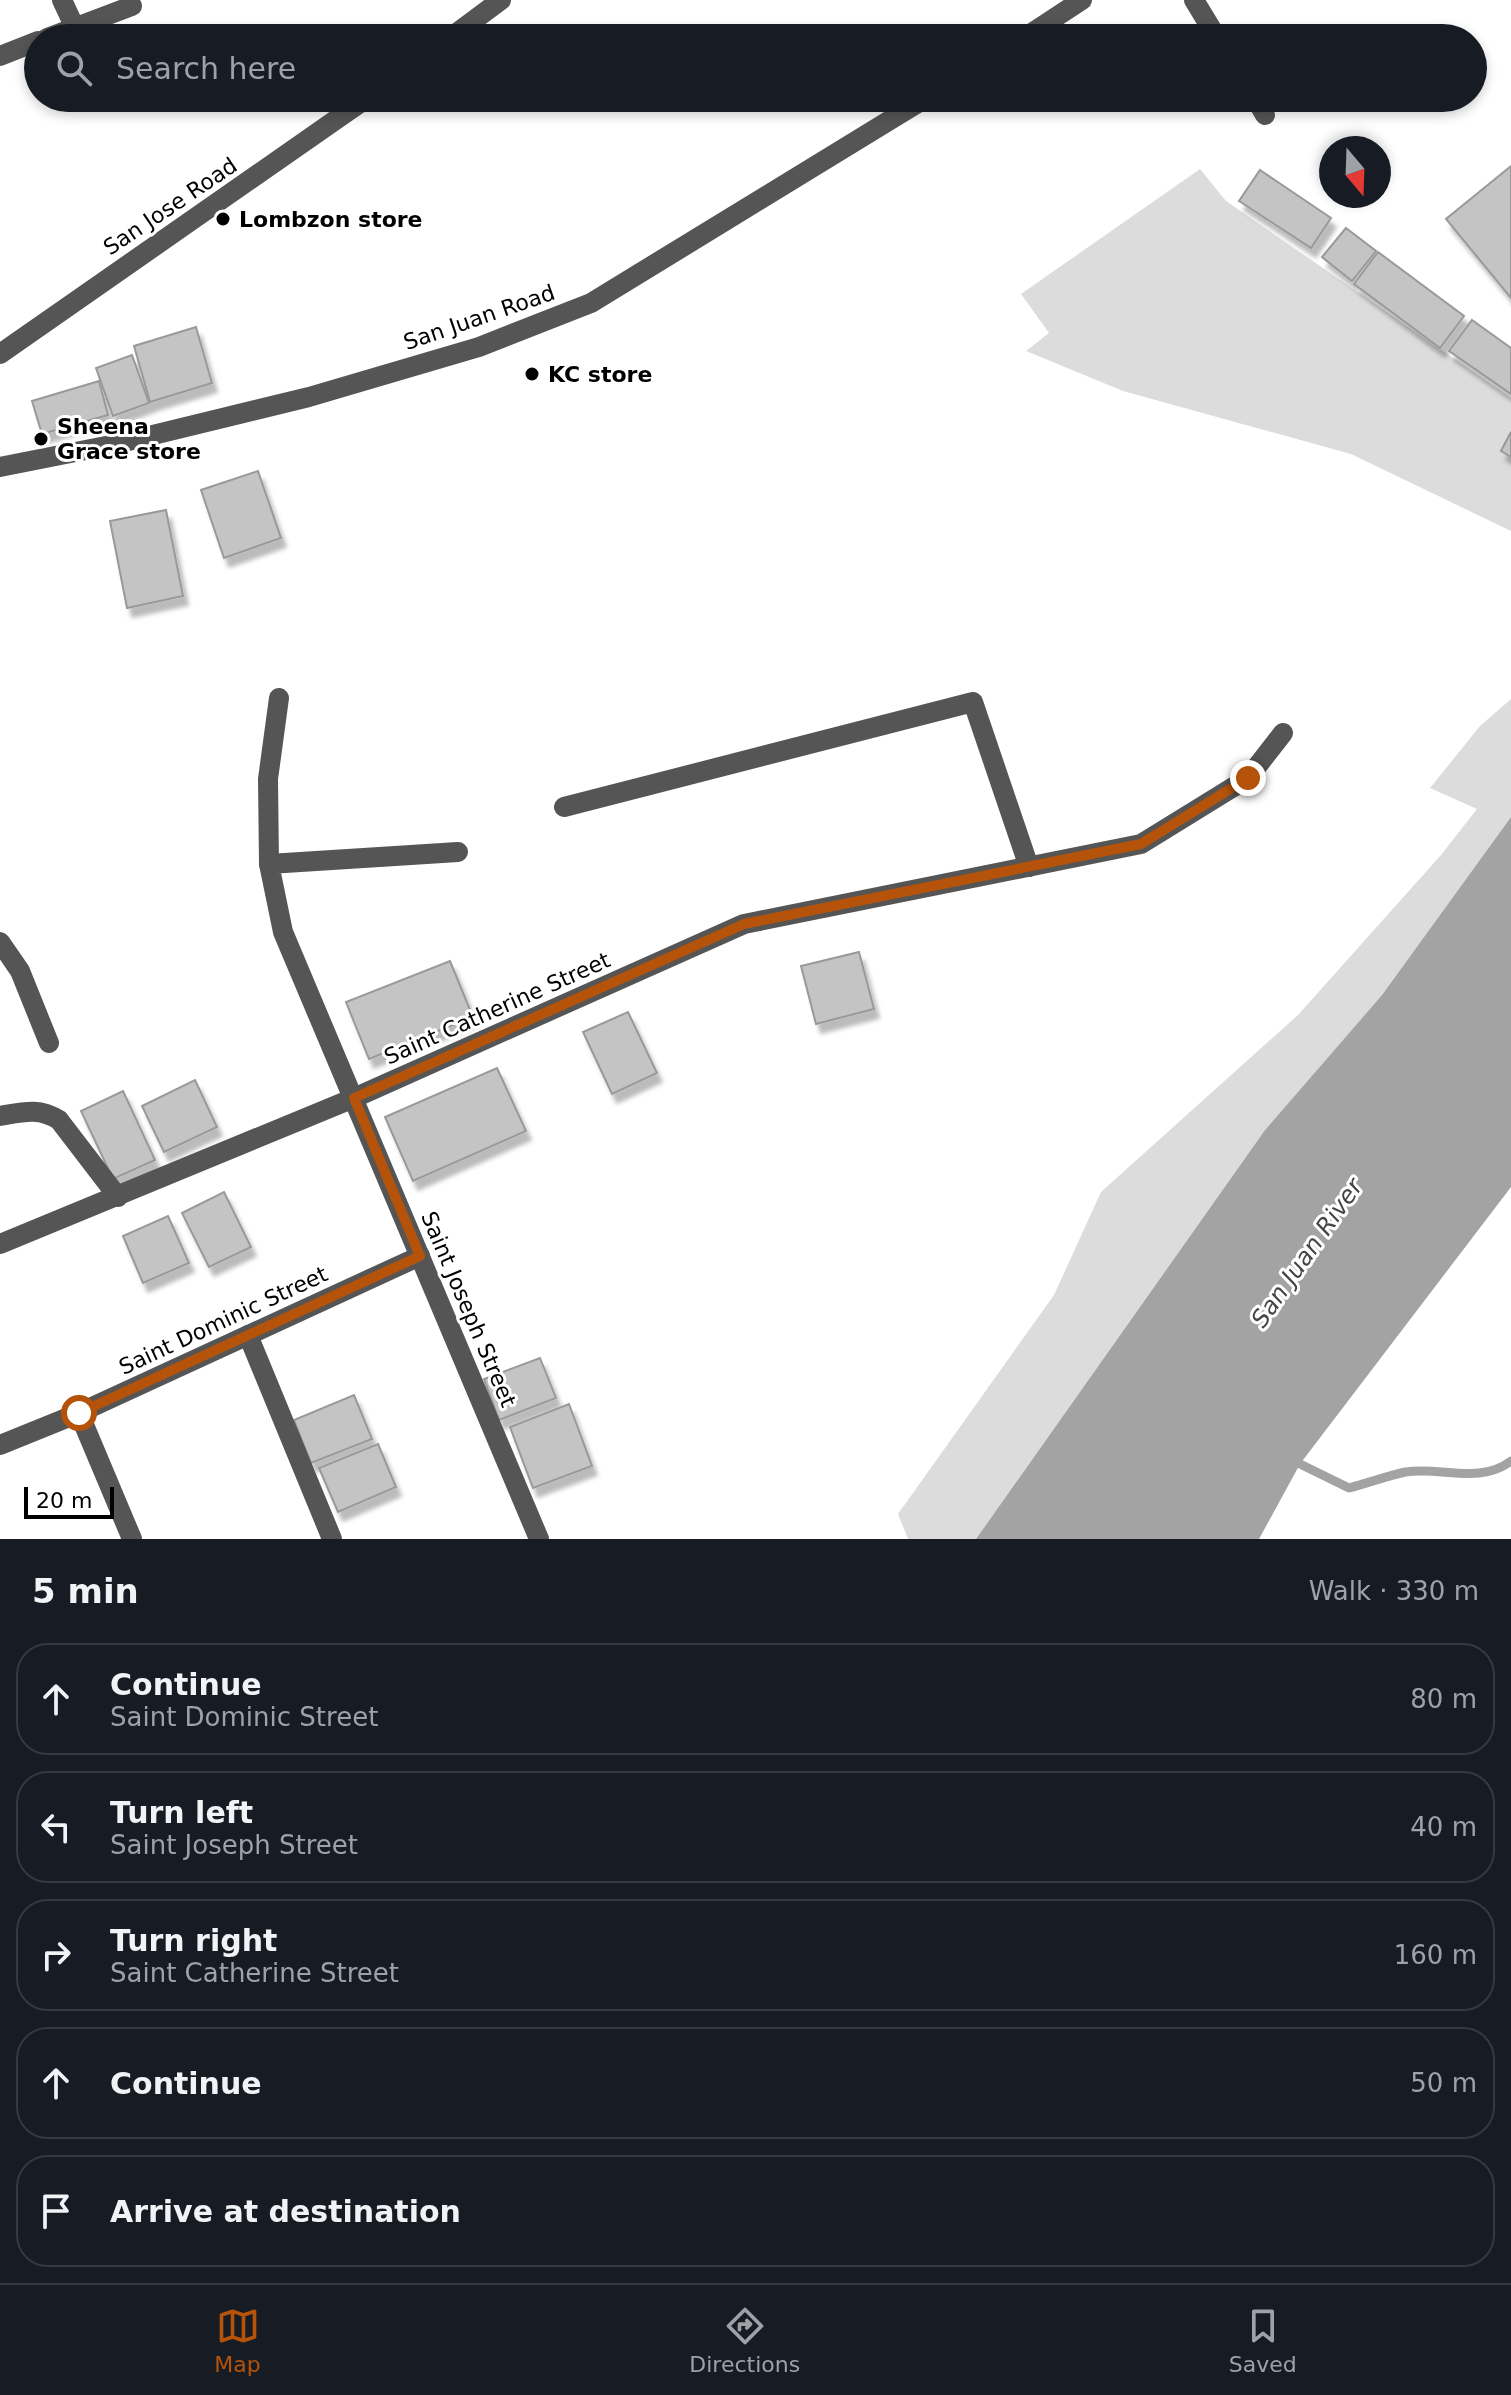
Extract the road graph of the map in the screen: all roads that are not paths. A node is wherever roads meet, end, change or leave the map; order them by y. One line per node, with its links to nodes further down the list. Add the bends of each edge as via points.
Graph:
1 (62, 0): 6 (street)
2 (501, 0): 8 (street)
3 (1082, 0): 9 (street)
4 (1194, 0): 10 (street)
5 (132, 6): 7 (street)
6 (73, 24)
7 (85, 24)
8 (469, 24)
9 (1045, 24)
10 (1209, 24)
11 (24, 47): 12 (street)
12 (0, 56)
13 (347, 112): 15 (street, San Jose Road)
14 (903, 112): 16 (street, San Juan Road, via 591,303 479,347 309,397)
15 (0, 354)
16 (0, 467)
17 (279, 698): 21 (street, Saint Joseph Street, via 268,779)
18 (1283, 733): 22 (street, Saint Catherine Street, via 1248,778 1141,844)
19 (564, 807): 22 (street, via 973,702)
20 (458, 852): 21 (street)
21 (269, 864): 25 (street, Saint Joseph Street, via 283,932)
22 (1029, 867): 25 (street, Saint Catherine Street, via 744,924)
23 (0, 942): 24 (street, via 20,971)
24 (49, 1043)
25 (354, 1098): 27 (street, Saint Catherine Street); 29 (street, Saint Joseph Street)
26 (0, 1116): 27 (street, via 33,1110 59,1120)
27 (118, 1197): 28 (street, Saint Catherine Street)
28 (0, 1244)
29 (420, 1256): 30 (street, Saint Dominic Street); 35 (street, Saint Joseph Street)
30 (248, 1335): 31 (street, Saint Dominic Street); 34 (street)
31 (79, 1413): 32 (street, Saint Dominic Street); 33 (street)
32 (0, 1445)
33 (132, 1539)
34 (332, 1539)
35 (539, 1539)

